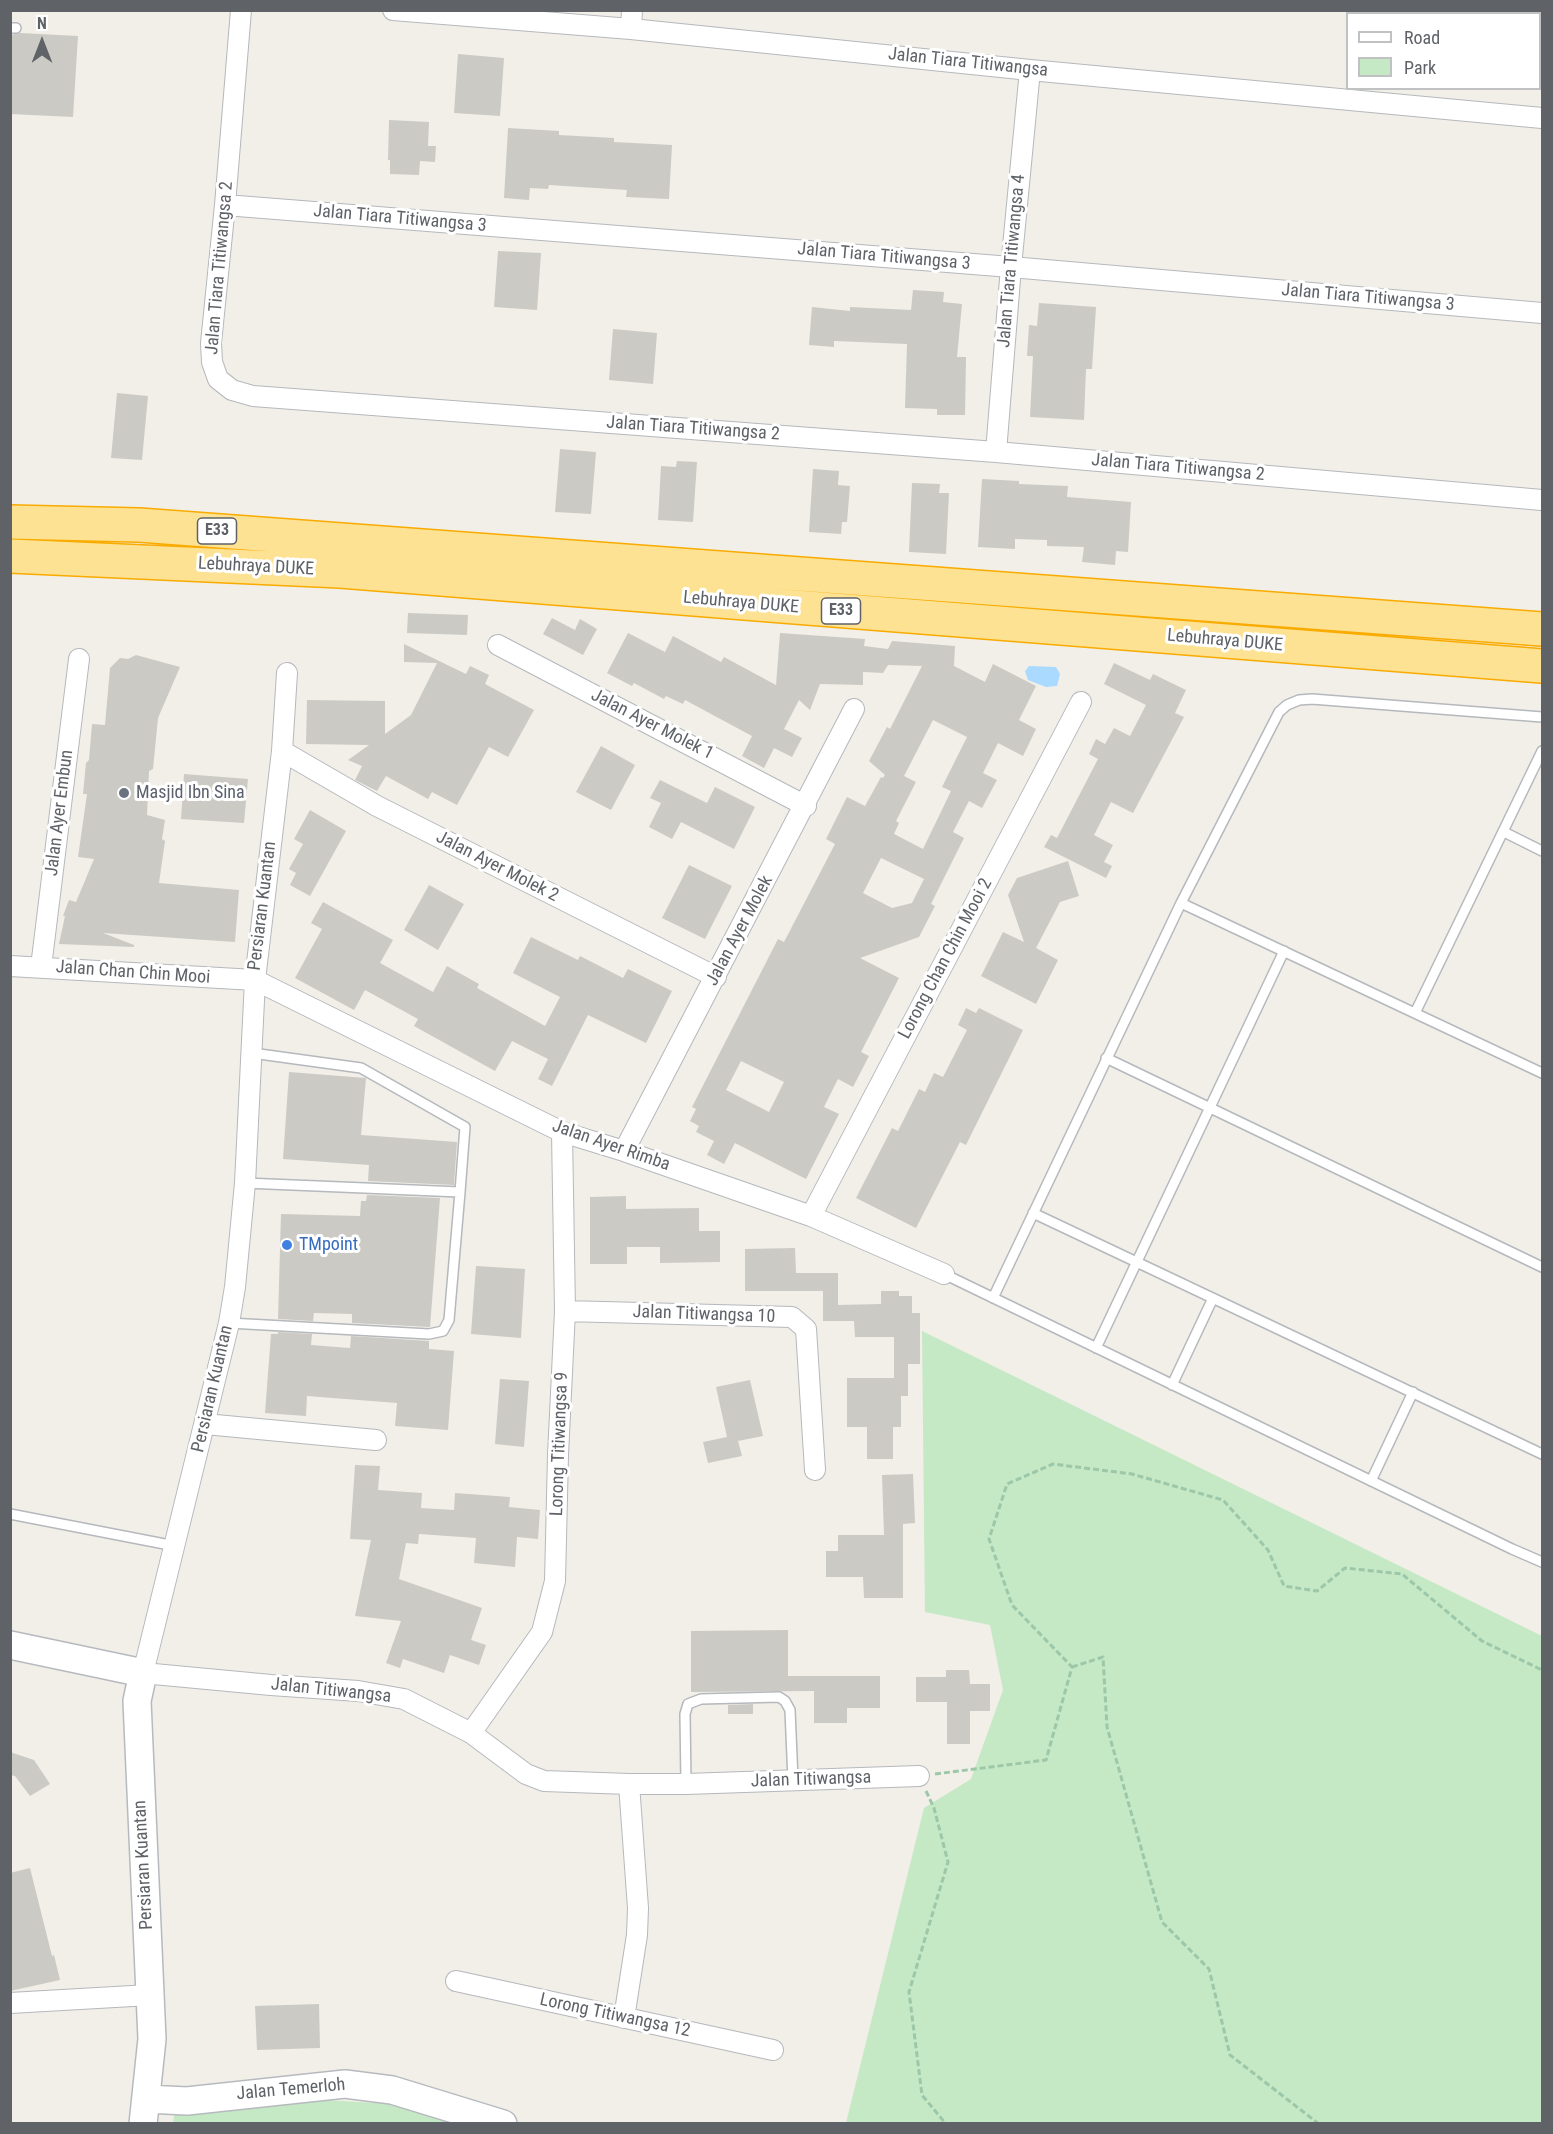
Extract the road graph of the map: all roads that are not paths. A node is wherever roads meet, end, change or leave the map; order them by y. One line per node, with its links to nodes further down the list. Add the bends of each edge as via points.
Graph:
1 (241, 10): 6 (street, Jalan Tiara Titiwangsa 2)
2 (393, 10): 3 (street, Jalan Tiara Titiwangsa)
3 (632, 20): 4 (street, Jalan Tiara Titiwangsa)
4 (1030, 70): 5 (street, Jalan Tiara Titiwangsa); 7 (street, Jalan Tiara Titiwangsa 4)
5 (1542, 118)
6 (225, 205): 7 (street, Jalan Tiara Titiwangsa 3); 9 (street, Jalan Tiara Titiwangsa 2, via 211,343 212,362 219,379 232,390 253,396)
7 (1011, 267): 8 (street, Jalan Tiara Titiwangsa 3); 9 (street, Jalan Tiara Titiwangsa 4)
8 (1542, 313)
9 (996, 453): 10 (street, Jalan Tiara Titiwangsa 2)
10 (1542, 500)
11 (10, 506): 13 (highway)
12 (10, 522): 13 (highway, Lebuhraya DUKE / E33)
13 (139, 525): 15 (highway, Lebuhraya DUKE / E33)
14 (10, 556): 18 (highway, Lebuhraya DUKE / E33, via 340,571)
15 (1542, 629)
16 (498, 645): 25 (street, Jalan Ayer Molek 1)
17 (79, 659): 31 (street, Jalan Ayer Embun)
18 (1542, 666)
19 (287, 673): 23 (street, Persiaran Kuantan)
20 (1081, 702): 44 (street, Lorong Chan Chin Mooi 2)
21 (854, 710): 25 (street, Jalan Ayer Molek)
22 (1542, 717): 28 (lane, via 1312,699 1287,705 1272,723)
23 (282, 751): 32 (street, Jalan Ayer Molek 2, via 377,806); 33 (street, Persiaran Kuantan)
24 (1542, 751): 26 (lane)
25 (806, 806): 32 (street, Jalan Ayer Molek)
26 (1504, 832): 27 (lane); 34 (lane)
27 (1542, 851)
28 (1181, 903): 29 (lane); 36 (lane)
29 (1284, 951): 34 (lane); 38 (lane)
30 (10, 966): 31 (street, Jalan Chan Chin Mooi)
31 (41, 967): 33 (street, Jalan Chan Chin Mooi)
32 (716, 977): 40 (street, Jalan Ayer Molek)
33 (255, 980): 35 (street, Persiaran Kuantan); 39 (street, Jalan Ayer Rimba)
34 (1415, 1013): 37 (lane)
35 (252, 1053): 41 (street, Persiaran Kuantan); 42 (lane, via 361,1068 465,1127)
36 (1106, 1058): 38 (lane); 43 (lane)
37 (1542, 1073)
38 (1210, 1108): 45 (lane); 46 (lane)
39 (562, 1132): 40 (street, Jalan Ayer Rimba); 50 (street, Lorong Titiwangsa 9)
40 (624, 1151): 44 (street, Jalan Ayer Rimba)
41 (245, 1183): 42 (lane); 51 (street, Persiaran Kuantan)
42 (460, 1192): 51 (lane, via 449,1320 443,1331 429,1334)
43 (1033, 1213): 45 (lane); 48 (lane)
44 (811, 1216): 47 (street, Jalan Ayer Rimba)
45 (1136, 1262): 49 (lane); 52 (lane)
46 (1542, 1267)
47 (944, 1274): 48 (lane)
48 (993, 1298): 52 (lane)
49 (1214, 1298): 53 (lane); 54 (lane)
50 (566, 1311): 58 (street, Jalan Titiwangsa 10, via 792,1317 806,1329); 65 (street, Lorong Titiwangsa 9, via 555,1581 542,1632)
51 (229, 1323): 55 (street, Persiaran Kuantan)
52 (1096, 1348): 53 (lane)
53 (1172, 1385): 59 (lane)
54 (1413, 1392): 57 (lane); 59 (lane)
55 (205, 1424): 56 (street); 61 (street, Persiaran Kuantan)
56 (376, 1440)
57 (1542, 1454)
58 (815, 1470)
59 (1371, 1481): 62 (lane)
60 (10, 1514): 61 (lane)
61 (175, 1546): 64 (street, Persiaran Kuantan)
62 (1542, 1561)
63 (10, 1645): 64 (street, Jalan Titiwangsa)
64 (143, 1673): 65 (street, Jalan Titiwangsa, via 358,1690 404,1699); 71 (street, Persiaran Kuantan, via 137,1701)
65 (471, 1733): 68 (street, Jalan Titiwangsa, via 526,1774 544,1781)
66 (919, 1776): 67 (street, Jalan Titiwangsa)
67 (793, 1780): 69 (street, Jalan Titiwangsa); 69 (lane, via 790,1710 785,1701 779,1697 701,1699 688,1704 685,1714)
68 (629, 1784): 69 (street, Jalan Titiwangsa); 73 (street, via 638,1908)
69 (686, 1784)
70 (456, 1981): 73 (street, Lorong Titiwangsa 12)
71 (150, 1995): 72 (street); 75 (street, Persiaran Kuantan, via 152,2039)
72 (10, 2003)
73 (624, 2018): 74 (street, Lorong Titiwangsa 12)
74 (773, 2050)
75 (144, 2111): 76 (street, Jalan Temerloh, via 187,2101 345,2084 392,2090)
76 (502, 2124)

